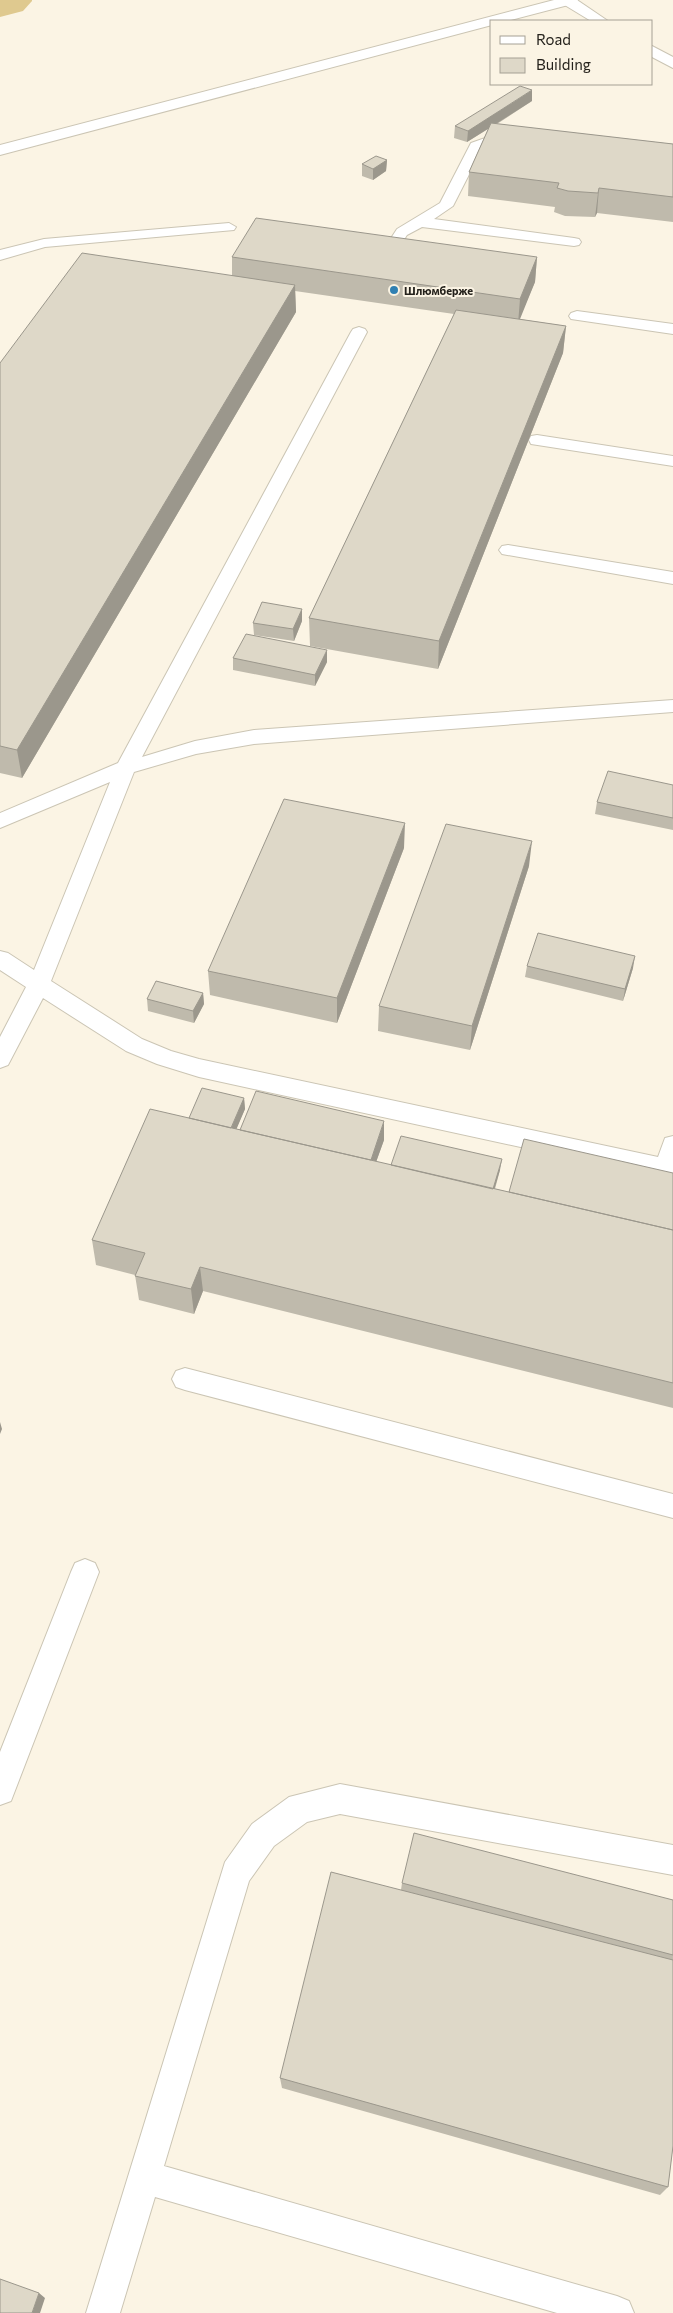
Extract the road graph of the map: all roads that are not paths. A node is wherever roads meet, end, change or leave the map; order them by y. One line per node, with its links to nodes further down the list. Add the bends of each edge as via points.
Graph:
1 (570, 0): 2 (main road); 3 (main road)
2 (494, 20)
3 (600, 20)
4 (490, 21): 8 (main road)
5 (653, 52): 6 (main road)
6 (673, 63)
7 (525, 145): 9 (lane, via 479,143 446,206)
8 (0, 150)
9 (421, 222): 11 (lane); 12 (lane, via 402,232)
10 (228, 227): 13 (lane, via 44,243)
11 (574, 242)
12 (389, 252)
13 (0, 255)
14 (577, 316): 15 (lane)
15 (673, 330)
16 (359, 332): 22 (lane)
17 (537, 440): 18 (lane)
18 (673, 461)
19 (508, 550): 20 (lane)
20 (673, 578)
21 (673, 706): 22 (lane, via 254,737 195,748)
22 (126, 768): 23 (lane); 25 (lane)
23 (0, 821)
24 (0, 959): 25 (lane)
25 (39, 984): 26 (lane); 28 (lane, via 134,1045 198,1068)
26 (0, 1059)
27 (673, 1145): 28 (lane)
28 (670, 1169)
29 (185, 1379): 30 (lane)
30 (673, 1506)
31 (86, 1572): 32 (lane)
32 (0, 1790)
33 (673, 1860): 34 (lane, via 340,1799 300,1808 263,1835 236,1873)
34 (144, 2177): 35 (lane); 36 (lane)
35 (103, 2313)
36 (617, 2313)

